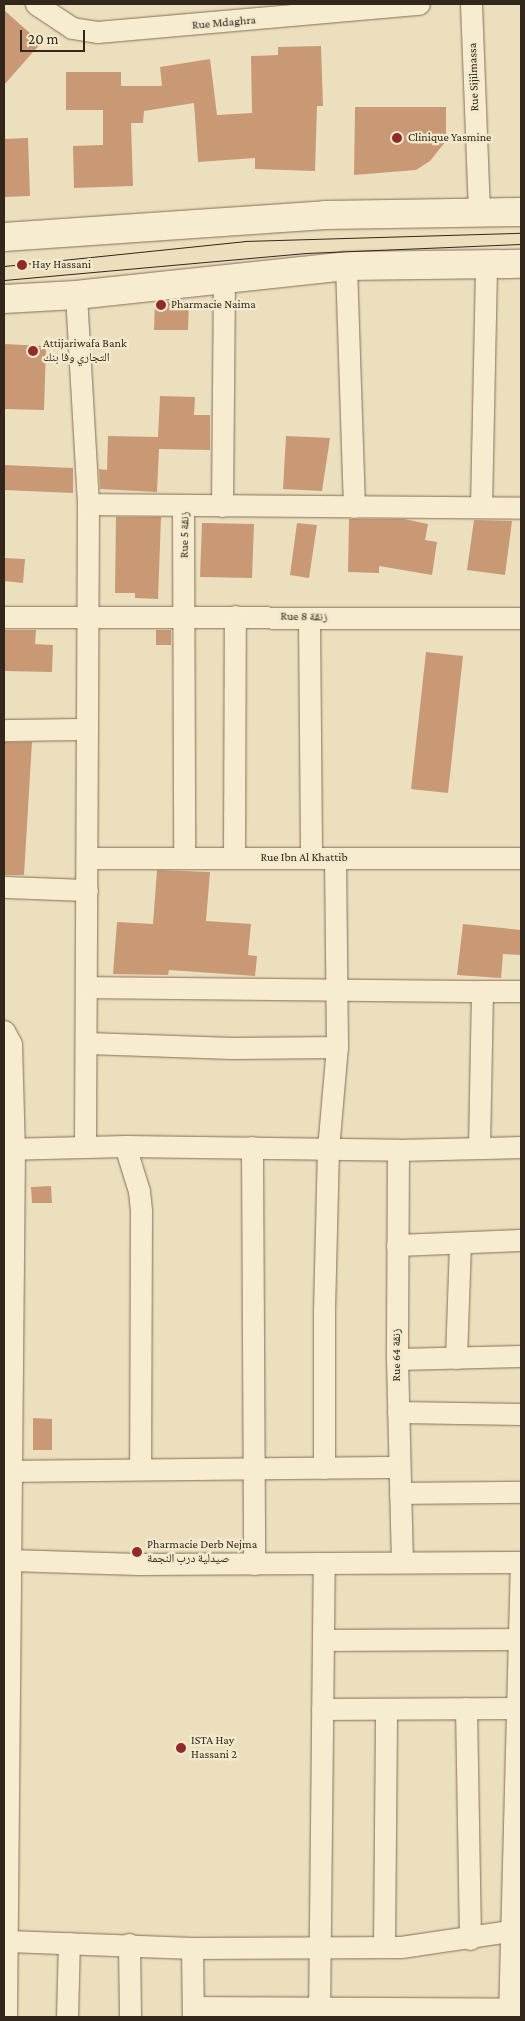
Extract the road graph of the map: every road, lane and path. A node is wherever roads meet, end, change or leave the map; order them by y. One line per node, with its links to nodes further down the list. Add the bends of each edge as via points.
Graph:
1 (36, 4): 4 (street, Rue Mdaghra, via 72,28 97,32)
2 (419, 4): 4 (street, Rue Mdaghra)
3 (471, 4): 5 (street, Rue Sijilmassa)
4 (249, 12)
5 (479, 210): 6 (main road); 7 (main road, via 325,215)
6 (521, 212)
7 (4, 237)
8 (486, 264): 9 (main road); 10 (main road); 18 (street)
9 (521, 264)
10 (346, 266): 11 (main road); 17 (street)
11 (224, 280): 12 (main road); 15 (street)
12 (76, 295): 13 (main road); 14 (street)
13 (4, 298)
14 (88, 504): 16 (street); 23 (street)
15 (222, 506): 16 (street, Rue 5 زنقة); 17 (street, Rue 5 زنقة)
16 (183, 507): 20 (street, Rue 5 زنقة)
17 (354, 507): 18 (street, Rue 5 زنقة)
18 (481, 508): 19 (street, Rue 5 زنقة)
19 (521, 508)
20 (185, 616): 21 (street, Rue 8 زنقة); 23 (street, Rue 8 زنقة); 29 (street, Rue 5 زنقة)
21 (235, 616): 24 (street, Rue 8 زنقة); 30 (street)
22 (4, 617): 23 (street, Rue 8 زنقة)
23 (86, 618): 26 (street)
24 (309, 618): 25 (street, Rue 8 زنقة); 31 (street)
25 (521, 618)
26 (87, 729): 27 (street); 28 (street)
27 (4, 730)
28 (87, 858): 29 (street, Rue Ibn Al Khattib); 35 (street)
29 (184, 858): 30 (street, Rue Ibn Al Khattib)
30 (234, 858): 31 (street, Rue Ibn Al Khattib)
31 (311, 858): 32 (street, Rue Ibn Al Khattib)
32 (334, 858): 33 (street, Rue Ibn Al Khattib); 37 (street)
33 (521, 858)
34 (4, 888): 35 (street)
35 (87, 890): 36 (street)
36 (88, 986): 37 (street); 41 (street)
37 (337, 989): 38 (street); 42 (street)
38 (482, 990): 39 (street); 47 (street)
39 (521, 991)
40 (4, 1031): 48 (street, via 11,1044)
41 (88, 1044): 42 (street); 45 (street)
42 (337, 1047): 49 (street)
43 (125, 1146): 45 (street); 46 (street); 61 (street, via 139,1191 141,1211)
44 (521, 1146): 47 (street)
45 (85, 1147): 48 (street)
46 (252, 1147): 49 (street); 62 (street)
47 (479, 1148): 50 (street)
48 (9, 1149): 63 (street)
49 (328, 1149): 50 (street); 60 (street)
50 (398, 1150): 52 (street, Rue 64 زنقة)
51 (521, 1240): 53 (street)
52 (397, 1244): 53 (street); 56 (street, Rue 64 زنقة)
53 (460, 1244): 55 (street)
54 (521, 1356): 55 (street)
55 (456, 1358): 56 (street)
56 (397, 1359): 57 (street, Rue 64 زنقة)
57 (398, 1412): 58 (street); 59 (street, Rue 64 زنقة)
58 (521, 1414)
59 (399, 1467): 60 (street); 65 (street, Rue 64 زنقة)
60 (324, 1468): 62 (street)
61 (140, 1469): 62 (street); 63 (street)
62 (253, 1469): 69 (street)
63 (8, 1480): 66 (street)
64 (521, 1492): 65 (street)
65 (400, 1493): 67 (street, Rue 64 زنقة)
66 (8, 1560): 69 (street); 71 (street)
67 (402, 1561): 68 (street); 70 (street)
68 (521, 1562): 72 (street)
69 (254, 1564): 70 (street)
70 (324, 1564): 73 (street)
71 (6, 1629): 78 (street)
72 (519, 1639): 73 (street); 75 (street)
73 (324, 1640): 76 (street)
74 (466, 1708): 75 (street); 77 (street); 81 (street)
75 (517, 1708): 80 (street)
76 (322, 1709): 77 (street); 87 (street)
77 (386, 1709): 85 (street)
78 (6, 1758): 79 (street)
79 (6, 1889): 82 (street)
80 (510, 1931): 81 (street); 91 (street)
81 (470, 1939): 85 (street)
82 (8, 1941): 83 (street); 92 (street)
83 (69, 1943): 84 (street); 93 (street)
84 (129, 1944): 86 (street); 94 (street)
85 (384, 1946): 87 (street)
86 (192, 1948): 87 (street); 88 (street)
87 (318, 1948): 90 (street)
88 (193, 2012): 89 (street)
89 (251, 2012): 90 (street)
90 (319, 2012): 91 (street)
91 (513, 2012)
92 (6, 2017)
93 (68, 2017)
94 (130, 2017)

